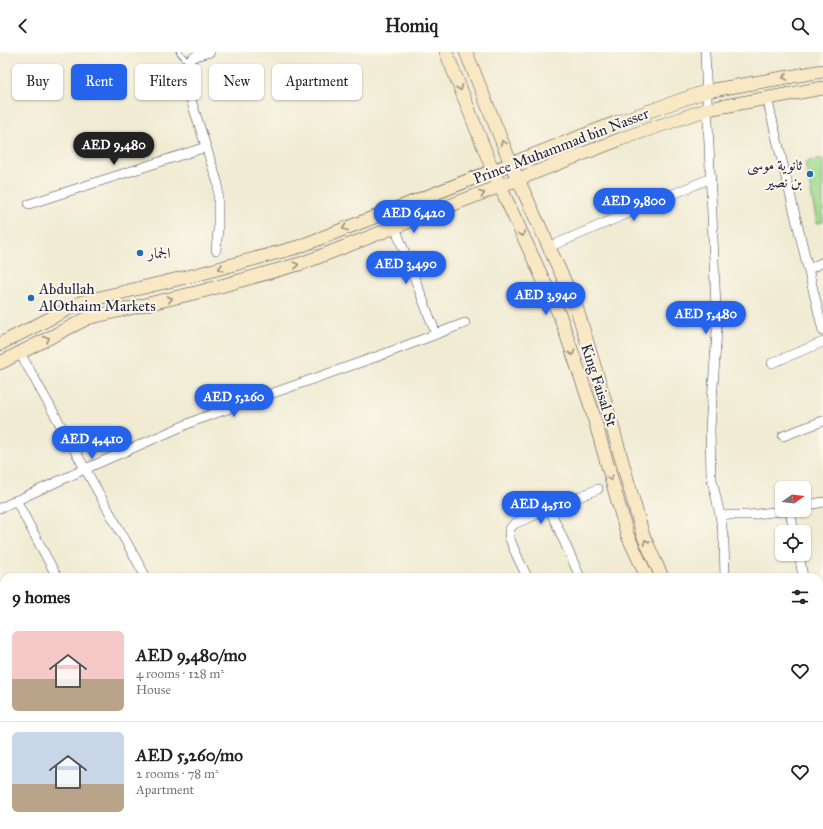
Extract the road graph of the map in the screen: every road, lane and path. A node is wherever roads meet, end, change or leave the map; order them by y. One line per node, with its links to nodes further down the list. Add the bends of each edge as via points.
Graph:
1 (179, 52): 6 (lane)
2 (210, 52): 6 (street, via 194,56)
3 (446, 52): 14 (main road, King Faisal St, one-way to 14)
4 (466, 52): 13 (main road, King Faisal St, one-way to 4)
5 (705, 52): 9 (street)
6 (188, 62): 12 (street, via 185,81)
7 (823, 71): 9 (main road, Prince Muhammad bin Nasser, one-way to 9)
8 (823, 88): 10 (main road, Prince Muhammad bin Nasser)
9 (708, 91): 11 (street); 13 (main road, Prince Muhammad bin Nasser)
10 (767, 98): 11 (main road, Prince Muhammad bin Nasser); 23 (street)
11 (708, 109): 15 (street); 16 (main road, Prince Muhammad bin Nasser, via 621,139)
12 (206, 147): 18 (street); 21 (street, via 218,184)
13 (511, 164): 14 (main road, Prince Muhammad bin Nasser); 16 (main road, King Faisal St)
14 (493, 171): 17 (main road, King Faisal St); 29 (main road, Prince Muhammad bin Nasser, one-way to 29, via 298,247 82,302)
15 (711, 178): 20 (street); 43 (street, via 716,331 710,428 711,474)
16 (518, 180): 17 (main road, Prince Muhammad bin Nasser); 20 (main road, King Faisal St)
17 (500, 187): 19 (main road, Prince Muhammad bin Nasser, one-way to 17); 49 (main road, King Faisal St, one-way to 49, via 560,316 591,407 627,534)
18 (29, 204)
19 (395, 227): 27 (street); 30 (main road, Prince Muhammad bin Nasser, one-way to 19, via 88,318 203,291 303,263)
20 (549, 247): 50 (main road, King Faisal St, one-way to 20, via 642,535 576,306)
21 (216, 250)
22 (823, 262): 23 (street)
23 (809, 269): 24 (street)
24 (820, 304): 26 (street)
25 (465, 323): 27 (street)
26 (823, 330)
27 (436, 334): 35 (street, via 199,419)
28 (823, 342): 32 (street)
29 (0, 344)
30 (20, 353): 31 (main road, Prince Muhammad bin Nasser); 35 (street)
31 (0, 363)
32 (772, 363)
33 (823, 421): 34 (street)
34 (783, 436)
35 (85, 468): 37 (street); 46 (street)
36 (598, 489): 41 (street)
37 (16, 500): 40 (street); 45 (street)
38 (823, 502): 39 (street)
39 (811, 505)
40 (0, 508)
41 (550, 510): 47 (street, via 514,524 510,528 510,540); 48 (street)
42 (775, 512): 43 (street)
43 (720, 516): 51 (street)
44 (800, 561): 52 (street)
45 (54, 573)
46 (144, 573)
47 (525, 573)
48 (578, 573)
49 (643, 573)
50 (660, 573)
51 (725, 573)
52 (802, 573)

